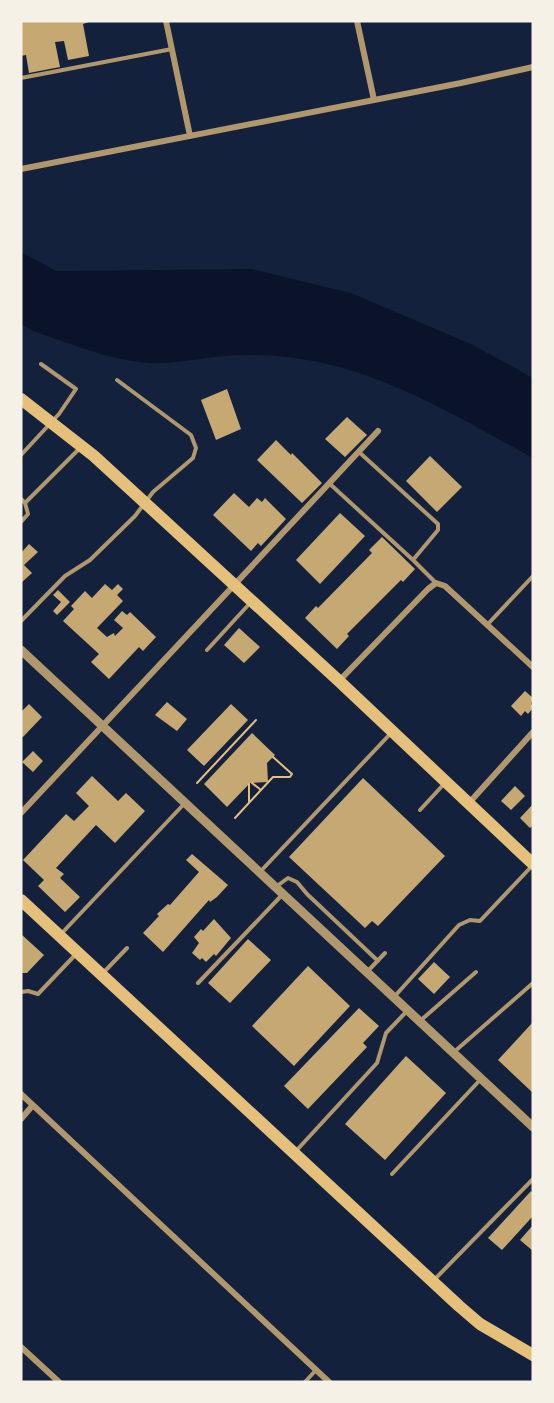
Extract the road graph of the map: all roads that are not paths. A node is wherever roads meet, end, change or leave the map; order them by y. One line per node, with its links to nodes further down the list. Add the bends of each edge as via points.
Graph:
1 (166, 21): 3 (street)
2 (357, 21): 6 (street)
3 (172, 49): 5 (lane); 7 (street)
4 (533, 67): 6 (street)
5 (21, 78)
6 (374, 100): 7 (street)
7 (190, 136): 8 (street)
8 (21, 169)
9 (41, 364): 12 (lane, via 76,388)
10 (117, 380): 19 (lane, via 190,435 196,448 193,458)
11 (22, 401): 12 (main road)
12 (51, 422): 14 (main road); 16 (lane)
13 (378, 431): 15 (street)
14 (82, 446): 18 (lane); 19 (main road)
15 (359, 452): 17 (street); 21 (lane, via 438,524 438,530)
16 (21, 455)
17 (330, 484): 21 (lane); 24 (street)
18 (23, 501): 20 (lane, via 28,514)
19 (144, 503): 24 (main road); 26 (lane, via 90,560 64,576)
20 (21, 522)
21 (413, 560): 23 (lane)
22 (533, 576): 27 (lane)
23 (436, 583): 27 (street, via 445,586); 31 (street)
24 (234, 585): 25 (main road); 32 (street)
25 (251, 601): 29 (lane); 31 (main road)
26 (21, 621)
27 (487, 625): 30 (street)
28 (21, 650): 32 (street)
29 (207, 650)
30 (533, 667)
31 (339, 681): 33 (main road)
32 (102, 727): 37 (street); 39 (street)
33 (393, 732): 35 (main road); 41 (lane)
34 (533, 732): 36 (street)
35 (446, 782): 36 (main road); 38 (lane)
36 (468, 803): 40 (main road)
37 (185, 804): 41 (street); 44 (lane)
38 (420, 810)
39 (21, 813)
40 (533, 865): 55 (lane, via 480,921 459,925)
41 (259, 873): 42 (street)
42 (279, 891): 48 (lane, via 285,878 297,882); 49 (street); 52 (lane)
43 (21, 900): 44 (main road)
44 (60, 936): 46 (main road)
45 (127, 948): 51 (lane)
46 (77, 952): 51 (main road); 54 (lane, via 38,994)
47 (386, 953): 48 (lane)
48 (378, 961): 49 (lane)
49 (367, 972): 55 (street)
50 (476, 972): 57 (lane)
51 (101, 975): 64 (main road)
52 (198, 983)
53 (533, 983): 58 (lane)
54 (21, 992)
55 (393, 997): 56 (street)
56 (408, 1011): 57 (street); 64 (lane, via 386,1033 377,1063)
57 (419, 1022): 58 (street)
58 (453, 1053): 59 (street)
59 (481, 1079): 63 (street); 65 (lane)
60 (21, 1094): 61 (street)
61 (33, 1105): 62 (street); 70 (street)
62 (21, 1119)
63 (533, 1127)
64 (294, 1153): 67 (main road)
65 (392, 1174)
66 (533, 1179): 67 (lane)
67 (433, 1281): 69 (main road, via 480,1324)
68 (21, 1347): 71 (street)
69 (533, 1355)
70 (316, 1370): 72 (lane); 73 (street)
71 (59, 1382)
72 (305, 1382)
73 (328, 1382)

